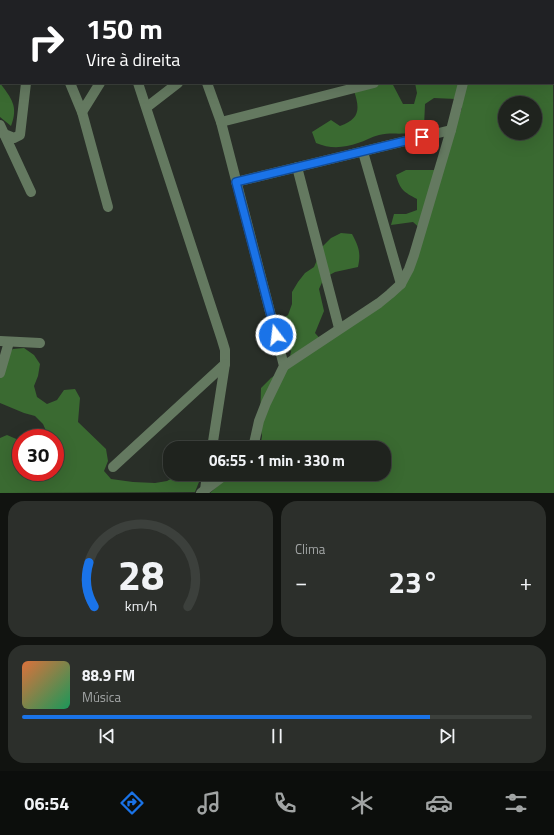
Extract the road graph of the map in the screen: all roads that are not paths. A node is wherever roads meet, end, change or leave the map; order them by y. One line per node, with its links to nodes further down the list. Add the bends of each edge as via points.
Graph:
1 (26, 84): 12 (street, via 20,135 14,138)
2 (70, 84): 10 (street)
3 (99, 84): 10 (street)
4 (138, 84): 9 (street)
5 (177, 84): 9 (street)
6 (207, 84): 11 (street)
7 (370, 84): 11 (street)
8 (463, 84): 13 (street)
9 (147, 107): 23 (street, via 222,340)
10 (82, 112): 18 (street)
11 (221, 122): 16 (street)
12 (2, 130): 17 (street)
13 (451, 130): 14 (street); 19 (street, via 414,255)
14 (363, 152): 15 (street); 19 (street)
15 (296, 167): 16 (street); 20 (street)
16 (236, 182): 24 (street)
17 (31, 192)
18 (108, 207)
19 (401, 284): 20 (street, via 379,303)
20 (339, 328): 24 (street)
21 (4, 342): 22 (street); 25 (street)
22 (40, 342)
23 (225, 364): 26 (street); 28 (street)
24 (284, 366): 27 (street, via 266,402)
25 (0, 373)
26 (213, 441)
27 (255, 441)
28 (113, 467)
29 (205, 481): 31 (street)
30 (217, 481): 31 (street)
31 (203, 491)

